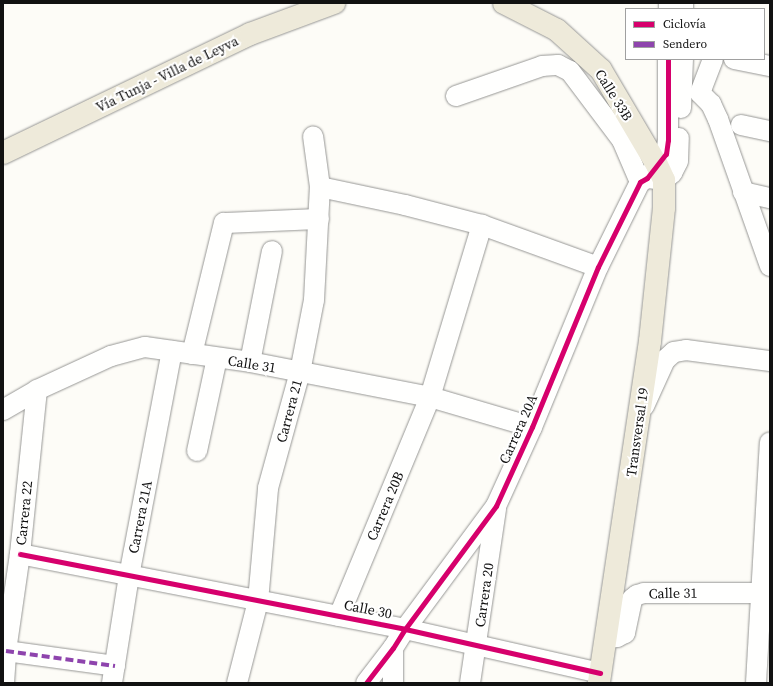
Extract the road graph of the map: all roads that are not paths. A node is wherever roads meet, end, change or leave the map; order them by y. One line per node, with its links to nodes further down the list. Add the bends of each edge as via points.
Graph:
1 (334, 3): 13 (main road, Vía Tunja - Villa de Leyva, via 250,34)
2 (504, 3): 14 (main road, Calle 33B, via 557,30 601,70)
3 (668, 60): 14 (street, via 668,140 666,154)
4 (683, 60): 8 (street)
5 (712, 60): 8 (street)
6 (739, 60): 7 (street)
7 (770, 66)
8 (691, 93): 14 (street, via 678,161 672,173); 16 (street, via 711,104)
9 (456, 96): 14 (street, via 542,66 558,65 570,71)
10 (741, 125): 11 (street)
11 (770, 131)
12 (313, 136): 15 (street, Carrera 21)
13 (3, 153)
14 (652, 176): 22 (street, Carrera 20A); 32 (main road, Transversal 19, via 664,208)
15 (320, 187): 18 (street, Carrera 21); 19 (street)
16 (743, 192): 17 (street); 21 (street)
17 (770, 198)
18 (319, 219): 24 (street, via 224,223); 28 (street, Carrera 21, via 314,300)
19 (482, 225): 22 (street); 30 (street)
20 (272, 251): 27 (street)
21 (770, 266)
22 (598, 268): 33 (street, Carrera 20A)
23 (172, 352): 24 (street, Calle 31); 29 (street, Calle 31, via 145,347 124,352); 39 (street, Carrera 21A)
24 (192, 354): 25 (street, Calle 31)
25 (217, 358): 27 (street, Calle 31); 35 (street)
26 (770, 361): 32 (street, via 686,350 674,352 665,360)
27 (250, 362): 28 (street, Calle 31)
28 (300, 372): 30 (street, Calle 31); 41 (street, Carrera 21, via 268,488)
29 (37, 390): 31 (street, Calle 31); 38 (street, Carrera 22)
30 (430, 397): 33 (street, Calle 31); 42 (street, Carrera 20B)
31 (3, 410)
32 (640, 415): 44 (main road, Transversal 19)
33 (532, 427): 37 (street, Carrera 20A)
34 (770, 442): 36 (street)
35 (198, 451)
36 (768, 497): 40 (street)
37 (496, 506): 43 (street, Carrera 20A); 45 (street, Carrera 20)
38 (20, 554): 39 (street, Calle 30); 47 (street, Carrera 22)
39 (129, 576): 41 (street, Calle 30); 48 (street, Carrera 21A)
40 (765, 593): 44 (street, Calle 31, via 644,593 632,599 625,634); 55 (street)
41 (258, 601): 42 (street, Calle 30); 51 (street, Carrera 21)
42 (339, 616): 43 (street, Calle 30)
43 (405, 629): 45 (street, Calle 30); 46 (street, Carrera 20A)
44 (606, 638): 49 (main road, Transversal 19)
45 (477, 644): 49 (street, Calle 30); 54 (street, Carrera 20)
46 (394, 648): 52 (street, Carrera 20A); 53 (street)
47 (6, 651): 48 (street); 50 (street, Carrera 22)
48 (113, 675)
49 (599, 678)
50 (4, 683)
51 (237, 683)
52 (366, 683)
53 (393, 683)
54 (470, 683)
55 (756, 683)

